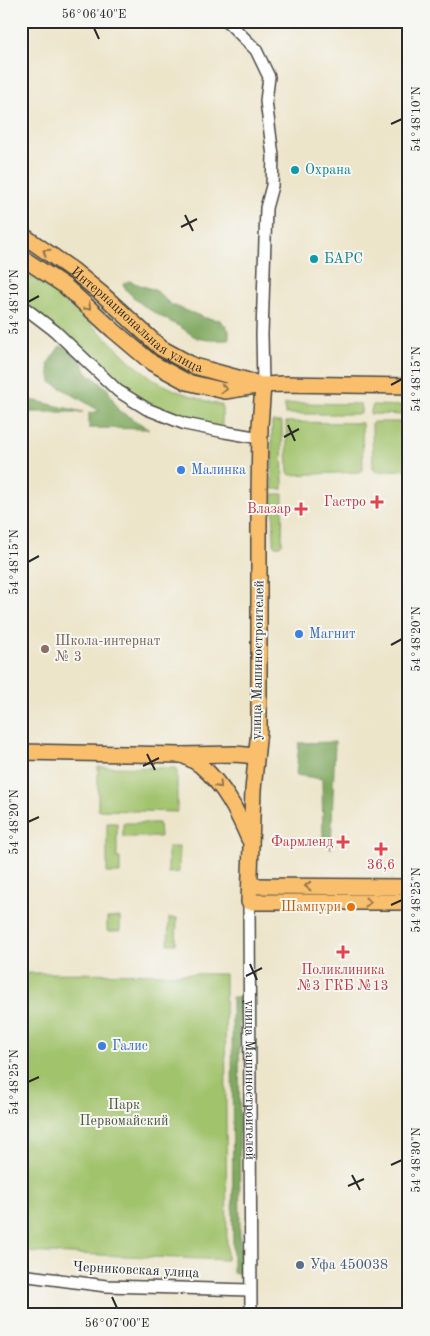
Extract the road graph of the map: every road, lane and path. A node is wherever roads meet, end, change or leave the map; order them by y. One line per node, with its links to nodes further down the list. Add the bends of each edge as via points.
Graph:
1 (227, 21): 5 (street, улица Машиностроителей, via 256,50 269,77 266,101 273,156 272,186 266,208)
2 (21, 234): 5 (main road, Интернациональная улица, one-way to 2, via 194,366 161,348 74,271)
3 (21, 257): 5 (main road, Интернациональная улица, one-way to 5, via 65,286 152,363 187,382 225,391)
4 (21, 305): 7 (street, via 55,331 118,391 148,409 185,424)
5 (263, 385): 6 (main road, Интернациональная улица); 7 (main road, улица Машиностроителей)
6 (409, 386)
7 (260, 438): 10 (main road, улица Машиностроителей, via 259,730)
8 (21, 752): 9 (main road)
9 (182, 755): 10 (main road); 11 (main road, one-way to 11, via 199,764 223,788)
10 (256, 756): 11 (main road, улица Машиностроителей)
11 (251, 842): 12 (main road, улица Машиностроителей)
12 (250, 886): 13 (main road, one-way to 12); 14 (main road, улица Машиностроителей)
13 (409, 887)
14 (249, 902): 15 (main road, one-way to 15); 17 (street, улица Машиностроителей)
15 (409, 902)
16 (21, 1275): 17 (street, Черниковская улица, via 106,1286)
17 (250, 1290): 18 (street, улица Машиностроителей)
18 (251, 1315)

